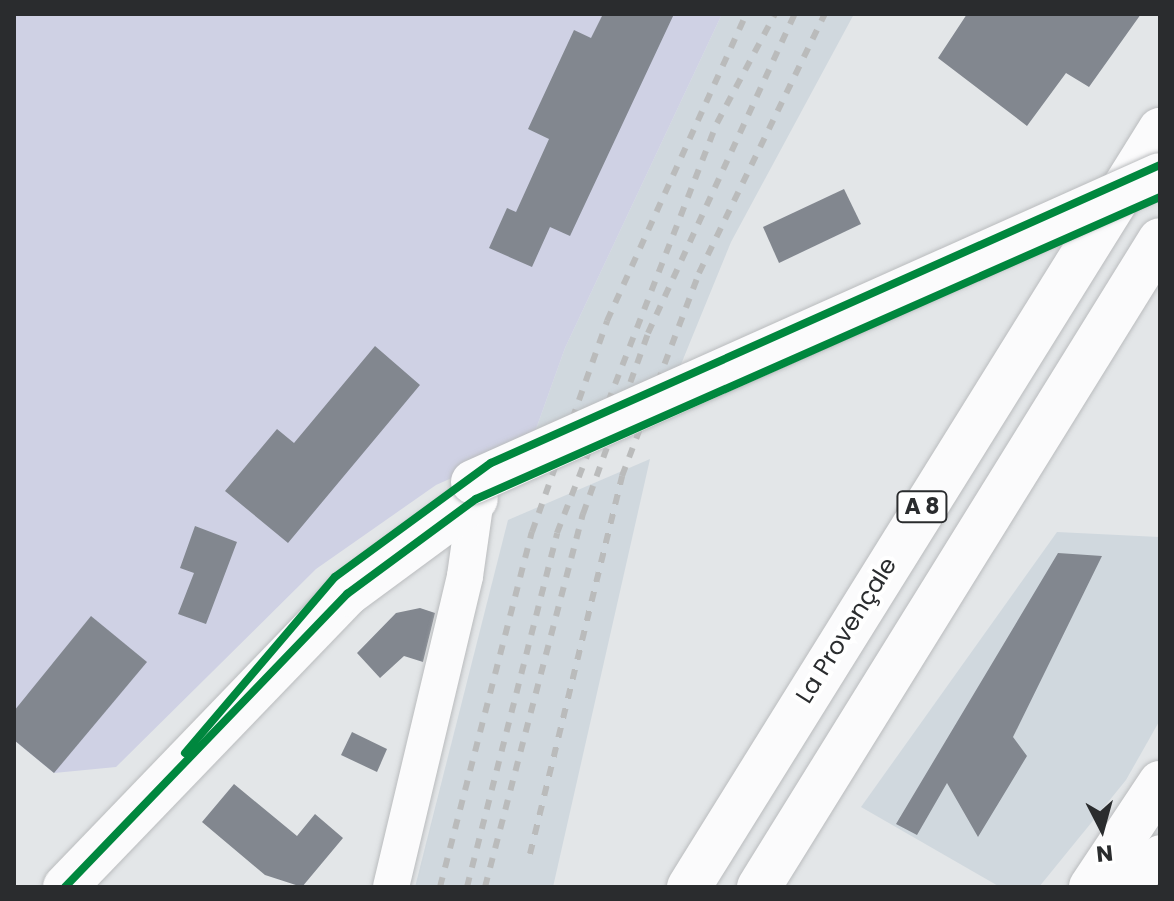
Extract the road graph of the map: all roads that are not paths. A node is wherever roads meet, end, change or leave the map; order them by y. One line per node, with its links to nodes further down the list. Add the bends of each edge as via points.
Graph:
1 (1160, 130): 10 (main road, La Provençale / A 8)
2 (1160, 175): 5 (main road, bridge)
3 (1160, 197): 5 (main road)
4 (1160, 240): 11 (main road, A 8)
5 (475, 491): 8 (main road, via 347,594); 9 (street, via 465,576)
6 (1160, 783): 12 (main road)
7 (1160, 853): 13 (street)
8 (65, 887)
9 (391, 887)
10 (689, 887)
11 (759, 887)
12 (1091, 887)
13 (1132, 887)

